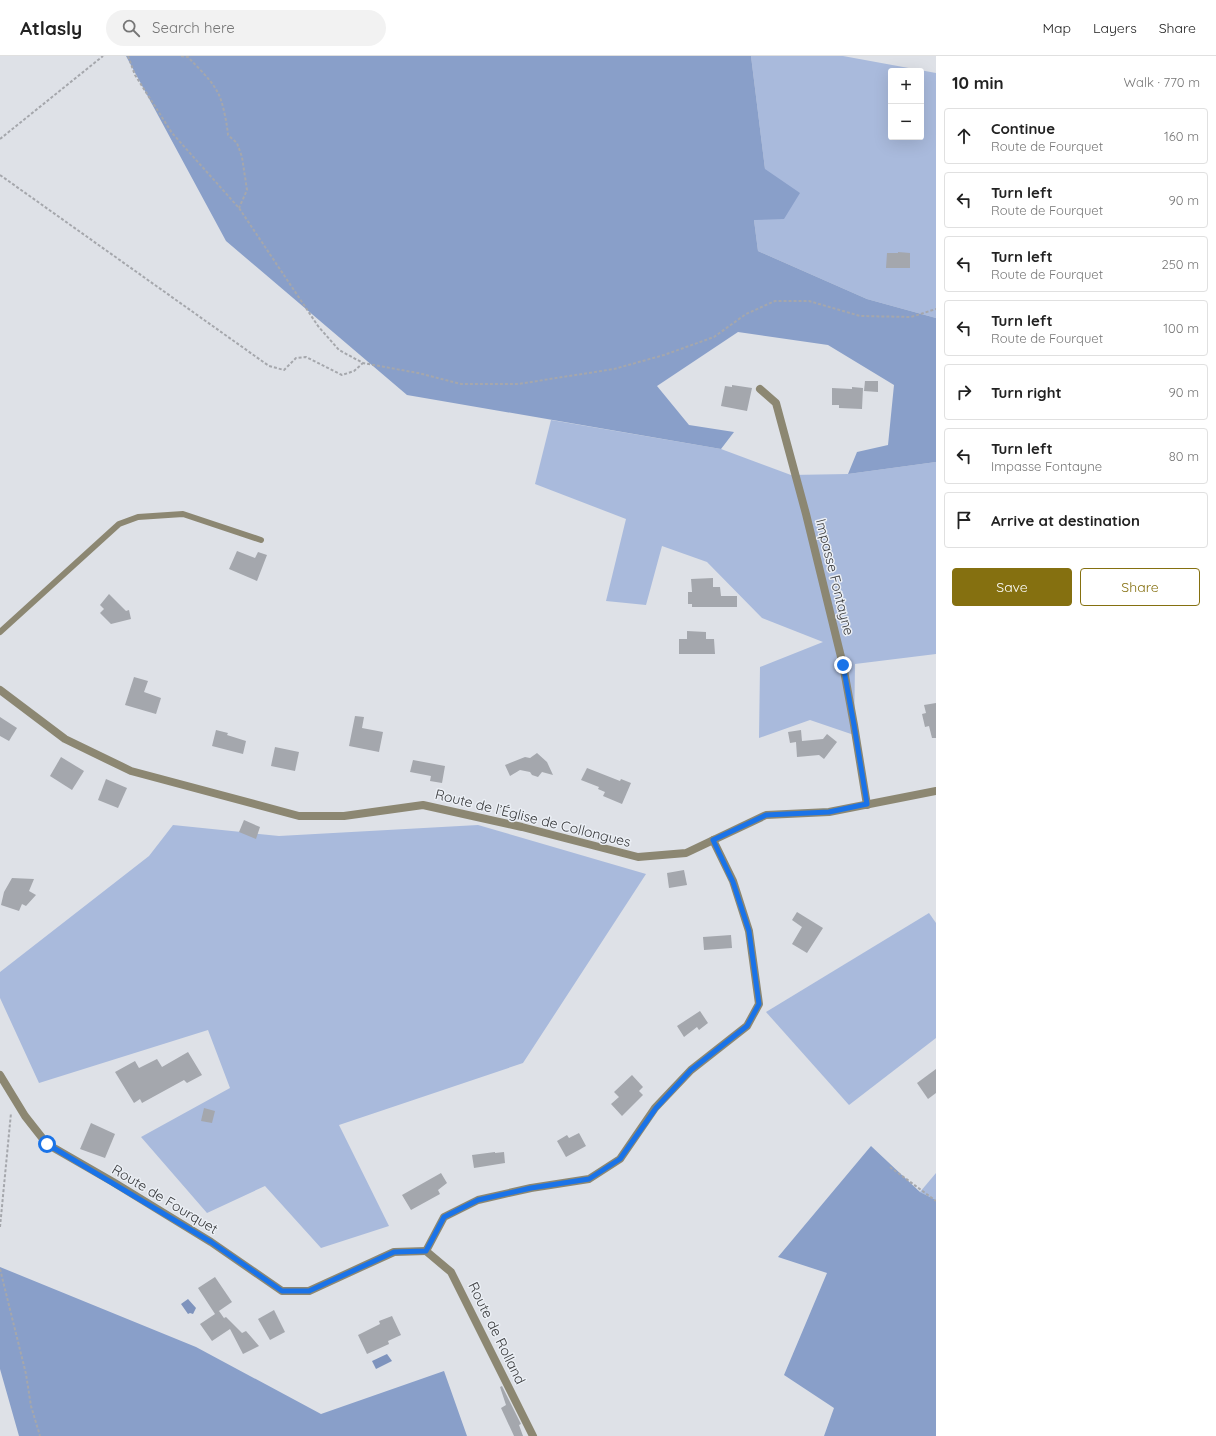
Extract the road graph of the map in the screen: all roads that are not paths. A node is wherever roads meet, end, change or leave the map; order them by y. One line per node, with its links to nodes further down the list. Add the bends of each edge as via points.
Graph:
1 (760, 389): 6 (street, Impasse Fontayne, via 776,403 806,514 843,665)
2 (261, 540): 3 (lane, via 183,514 138,517 119,524)
3 (0, 632)
4 (0, 690): 7 (street, Route de l’Église de Collongues, via 65,739 131,771 299,816 344,816 423,804 638,857 686,853)
5 (936, 791): 6 (street, Route de l’Église de Collongues)
6 (867, 804): 7 (street, Route de l’Église de Collongues, via 829,812 766,815)
7 (713, 840): 9 (street, via 733,882 749,931 759,1004 747,1026 691,1070 656,1108 620,1159 589,1179 478,1200 444,1217)
8 (0, 1075): 9 (street, Route de Fourquet, via 25,1116 47,1144 211,1242 282,1291 309,1291 394,1252)
9 (426, 1251): 10 (street, Route de Rolland, via 451,1272)
10 (532, 1436)

